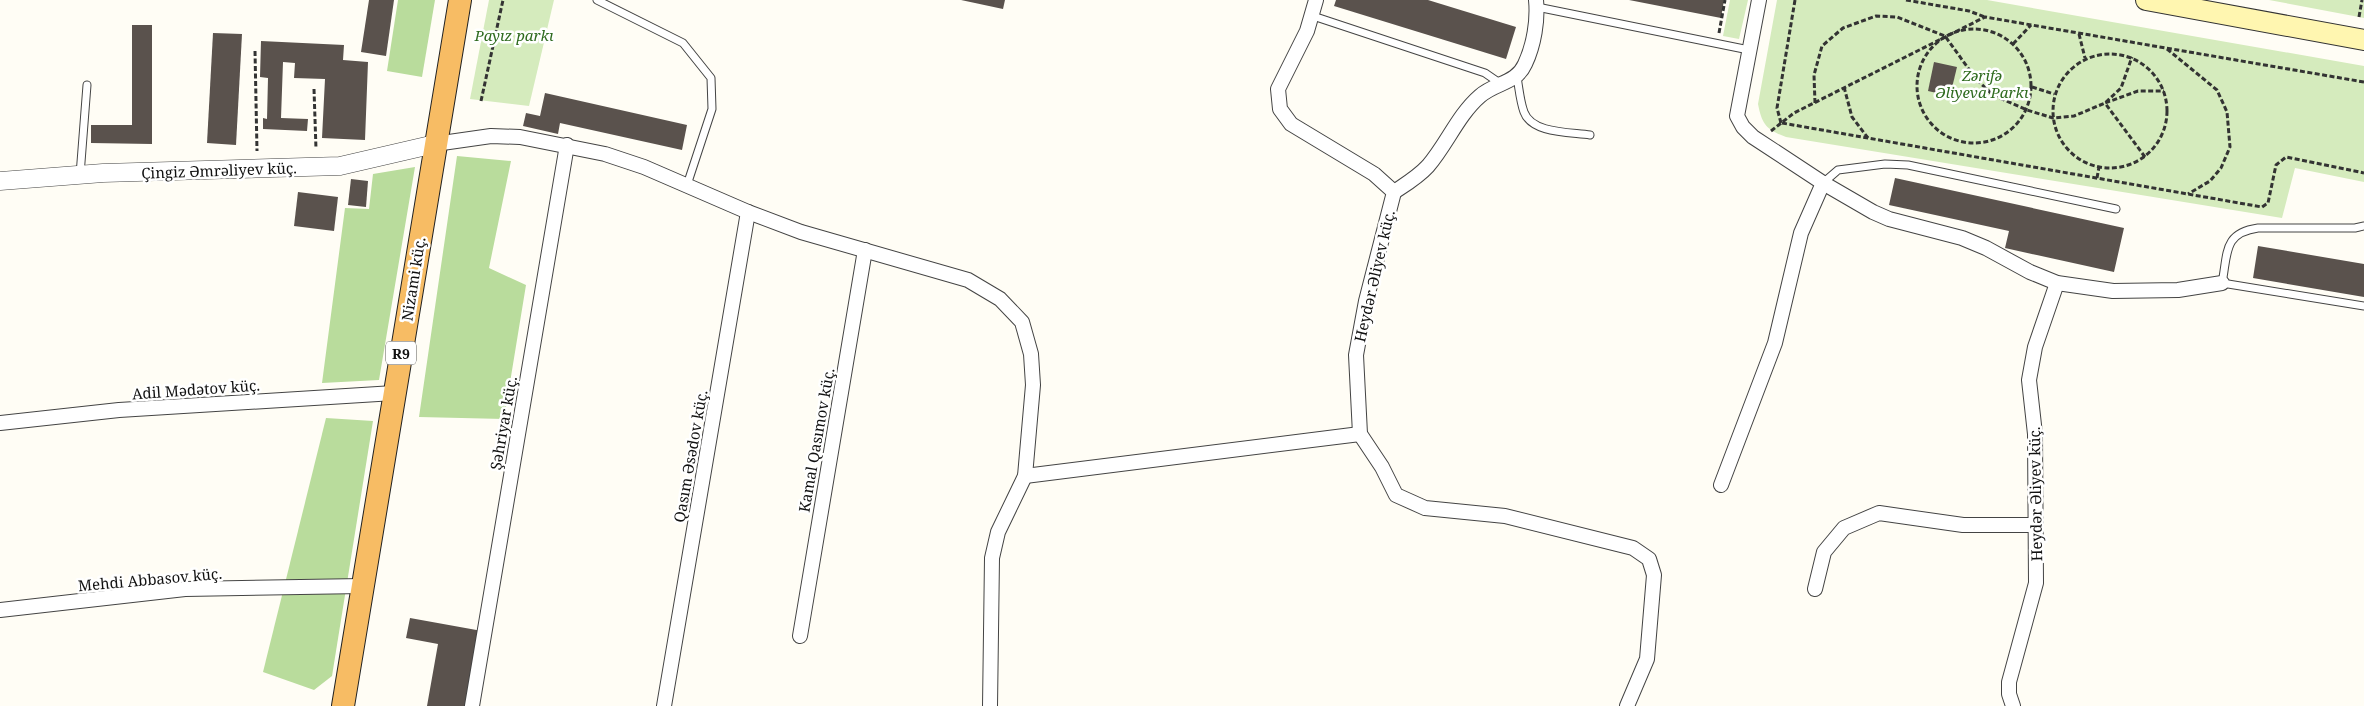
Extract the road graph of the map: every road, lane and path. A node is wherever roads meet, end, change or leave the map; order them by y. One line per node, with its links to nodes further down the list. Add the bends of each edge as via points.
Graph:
1 (460, 0): 44 (highway, Nizami küç. / R9)
2 (503, 0): 35 (path)
3 (598, 0): 55 (lane, via 684,43 711,78 712,109)
4 (1316, 0): 12 (street, Heydər Əliyev küç.)
5 (1725, 0): 19 (path)
6 (1759, 0): 22 (street)
7 (1795, 0): 40 (path, via 1777,108)
8 (1906, 0): 13 (path)
9 (2146, 0): 18 (main road)
10 (2362, 0): 14 (path)
11 (1536, 3): 19 (lane); 26 (street, via 1534,38 1526,63)
12 (1313, 16): 28 (lane, via 1485,73); 56 (street, Heydər Əliyev küç., via 1278,89 1280,109 1291,124 1374,174)
13 (1985, 17): 15 (path); 17 (path)
14 (2359, 17)
15 (2030, 25): 16 (path); 20 (path)
16 (2079, 34): 21 (path); 25 (path)
17 (1945, 36): 20 (path, via 1968,29 1992,32); 31 (path); 36 (path, via 1897,17 1876,16 1843,28 1822,46 1814,74); 38 (path, via 1976,79 1993,95); 38 (path, via 1927,52 1917,74 1917,98 1933,126 1945,136 1968,144 1992,142 2013,130)
18 (2364, 40)
19 (1716, 44): 22 (lane)
20 (2013, 44): 30 (path, via 2027,63)
21 (2167, 49): 27 (path); 57 (path, via 2217,90 2227,112 2230,147 2221,168 2210,181)
22 (1749, 50): 54 (street, via 1737,116 1743,127)
23 (254, 51): 49 (path)
24 (2132, 57): 25 (path, via 2108,53); 33 (path, via 2152,71); 37 (path, via 2121,88)
25 (2085, 58): 34 (path, via 2066,73)
26 (1517, 77): 28 (street); 42 (lane, via 1524,113 1532,123)
27 (2364, 82)
28 (1501, 84): 56 (street, via 1466,110 1428,166)
29 (86, 85): 51 (lane)
30 (2032, 87): 34 (path); 38 (path)
31 (1844, 88): 36 (path); 43 (path, via 1852,118)
32 (314, 89): 47 (path)
33 (2164, 91): 37 (path, via 2138,91); 46 (path, via 2168,115 2160,138)
34 (2054, 94): 39 (path)
35 (481, 101)
36 (1815, 102): 40 (path)
37 (2105, 104): 39 (path, via 2074,116); 46 (path)
38 (2027, 110): 39 (path)
39 (2053, 118): 48 (path, via 2061,141 2077,158)
40 (1781, 123): 41 (path); 43 (path)
41 (1770, 131)
42 (1590, 135)
43 (1869, 138): 52 (path)
44 (435, 144): 45 (street, via 491,136); 47 (street, Çingiz Əmrəliyev küç., via 364,162); 65 (highway, Nizami küç. / R9)
45 (566, 145): 55 (street, via 644,166); 76 (street, Şəhriyar küç.)
46 (2145, 157): 48 (path, via 2123,167)
47 (316, 168): 49 (street, Çingiz Əmrəliyev küç.)
48 (2099, 168): 52 (path)
49 (257, 170): 51 (street, Çingiz Əmrəliyev küç.)
50 (2364, 174): 57 (path, via 2286,157 2276,165 2268,203 2262,207)
51 (80, 175): 53 (street, Çingiz Əmrəliyev küç.)
52 (2096, 178): 57 (path)
53 (0, 181)
54 (1822, 183): 58 (lane, via 1838,170 1885,164 1908,165); 62 (street, via 1889,219 1962,238); 69 (street, via 1801,233 1775,343)
55 (687, 184): 59 (street)
56 (1394, 192): 67 (street, Heydər Əliyev küç., via 1366,301 1356,355)
57 (2188, 194)
58 (2116, 209)
59 (748, 212): 61 (street, via 801,232); 77 (street, Qasım Əsədov küç.)
60 (2364, 226): 63 (lane, via 2244,230 2235,235 2229,246)
61 (865, 250): 68 (street, via 968,280 1000,299 1022,322 1031,354 1033,385); 74 (street, Kamal Qasımov küç.)
62 (2057, 283): 63 (street, via 2113,291 2178,290); 70 (street, Heydər Əliyev küç., via 2035,347 2030,380 2035,434)
63 (2222, 283): 64 (lane)
64 (2364, 306)
65 (394, 393): 66 (street, Adil Mədətov küç., via 118,410); 71 (highway, Nizami küç. / R9)
66 (0, 423)
67 (1360, 434): 68 (street); 79 (street, via 1396,495 1425,508 1505,516 1633,548 1649,559 1654,575 1647,659)
68 (1025, 476): 78 (street, via 998,532 992,558)
69 (1721, 485)
70 (2036, 525): 72 (street, via 1963,525 1879,513 1844,528 1824,552); 80 (street, Heydər Əliyev küç., via 2036,582 2009,682)
71 (362, 586): 73 (street, Mehdi Abbasov küç., via 185,589); 75 (highway, Nizami küç. / R9)
72 (1815, 588)
73 (0, 610)
74 (800, 636)
75 (343, 706)
76 (472, 706)
77 (664, 706)
78 (990, 706)
79 (1627, 706)
80 (2013, 706)

